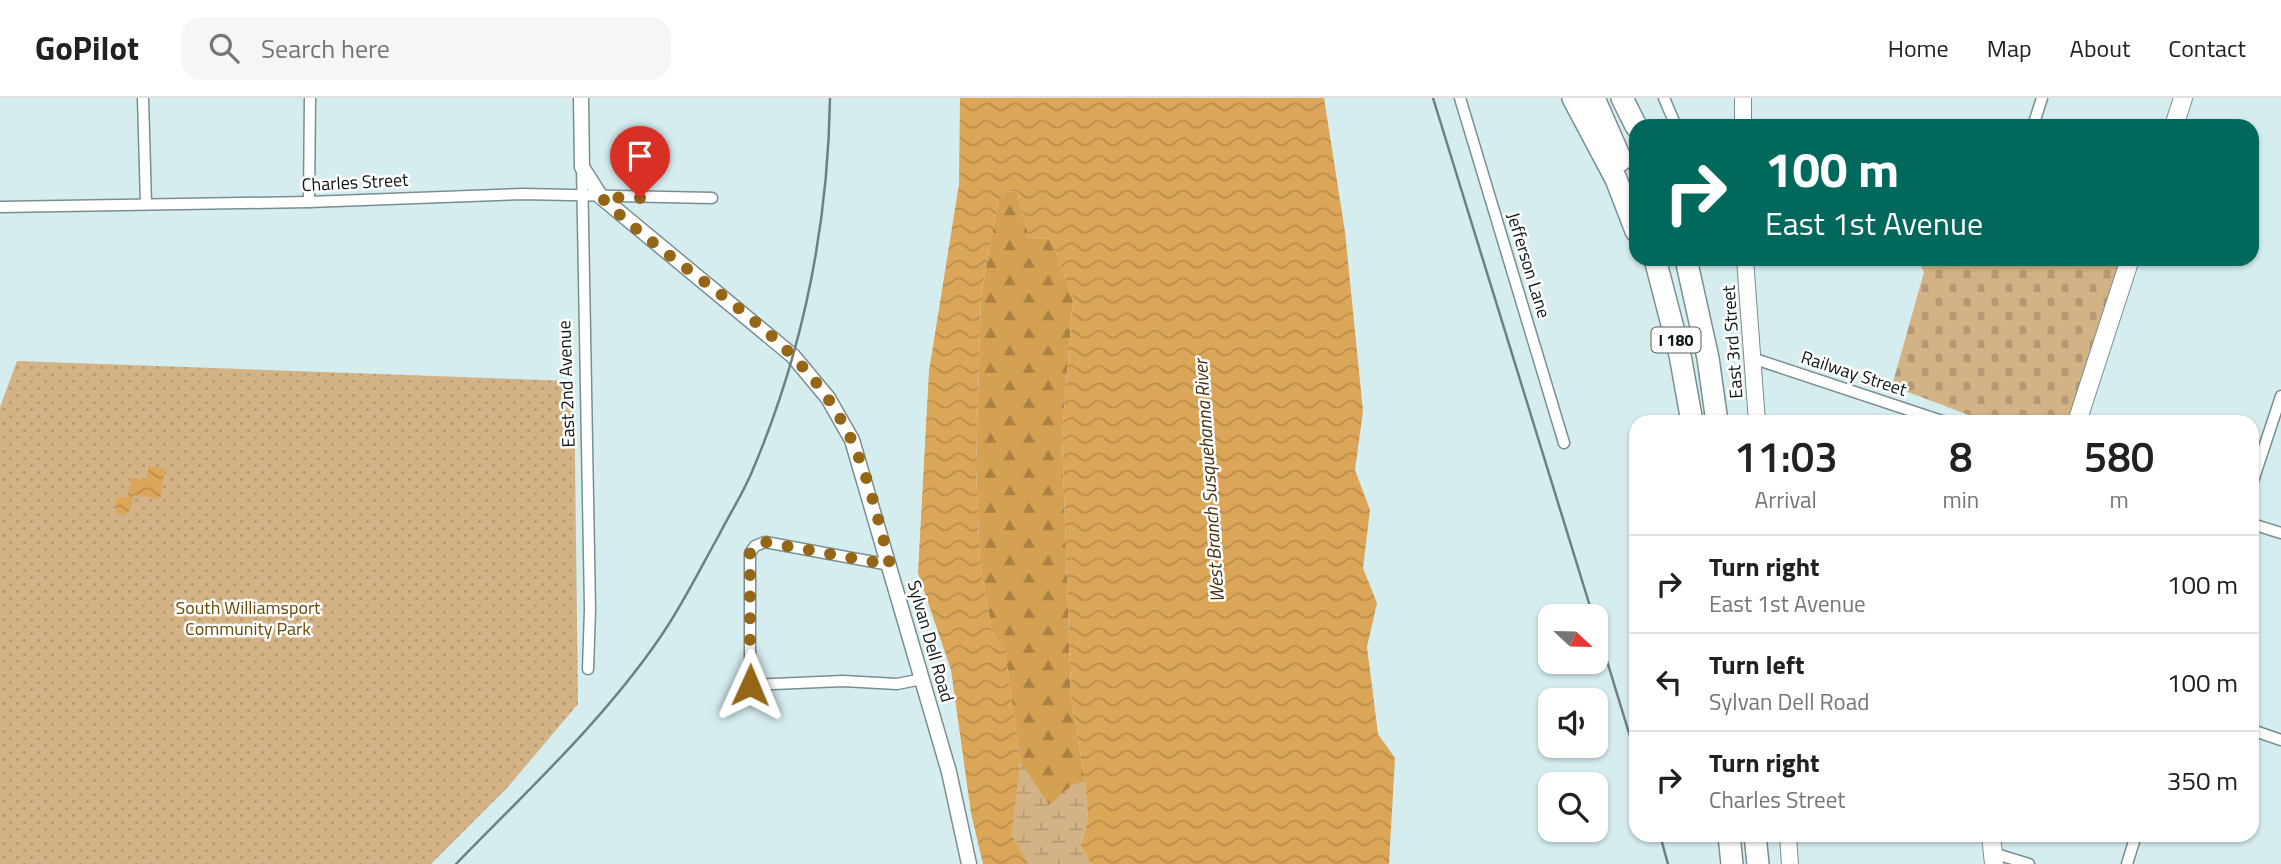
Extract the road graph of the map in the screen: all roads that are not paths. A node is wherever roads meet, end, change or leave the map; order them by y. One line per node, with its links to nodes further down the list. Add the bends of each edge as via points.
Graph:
1 (143, 98): 25 (street)
2 (310, 98): 24 (street)
3 (581, 98): 19 (street, East 2nd Avenue)
4 (1460, 98): 41 (street, Jefferson Lane)
5 (1573, 98): 27 (highway)
6 (1594, 98): 20 (highway)
7 (1622, 98): 13 (highway)
8 (1632, 98): 14 (highway)
9 (1664, 98): 15 (street)
10 (1743, 98): 16 (main road)
11 (2042, 98): 17 (street)
12 (2183, 98): 18 (main road)
13 (1632, 119)
14 (1640, 119)
15 (1673, 119)
16 (1743, 119)
17 (2035, 119)
18 (2176, 119)
19 (582, 167): 21 (street, East 2nd Avenue); 22 (street, Sylvan Dell Road)
20 (1629, 184)
21 (582, 195): 22 (street, Charles Street); 24 (street, Charles Street); 46 (street, East 2nd Avenue)
22 (601, 197): 23 (street, Charles Street); 45 (street, Sylvan Dell Road, via 786,350 828,398 852,440)
23 (712, 198)
24 (309, 202): 25 (street, Charles Street)
25 (146, 204): 26 (street, Charles Street)
26 (0, 207)
27 (1629, 213)
28 (1647, 266): 34 (highway)
29 (1657, 266): 34 (highway, I 180)
30 (1688, 266): 37 (highway, I 180)
31 (1745, 266): 33 (main road, East 3rd Street)
32 (2128, 266): 40 (main road)
33 (1752, 358): 38 (main road, East 3rd Street); 39 (street, Railway Street)
34 (1687, 391): 36 (highway, I 180)
35 (2281, 396): 42 (street)
36 (1691, 415)
37 (1716, 415)
38 (1756, 415)
39 (1924, 415)
40 (2079, 415)
41 (1564, 443)
42 (2259, 463)
43 (2259, 526): 44 (street)
44 (2281, 533)
45 (890, 565): 47 (street, Sylvan Dell Road); 47 (street, via 765,542 755,545 750,553 750,685 897,684)
46 (588, 669)
47 (922, 679): 55 (street, Sylvan Dell Road)
48 (2259, 732): 49 (street)
49 (2281, 740)
50 (1730, 842): 56 (highway)
51 (1756, 842): 57 (highway)
52 (1788, 842): 58 (main road)
53 (2134, 842): 60 (street)
54 (1993, 859): 59 (street)
55 (969, 864)
56 (1732, 864)
57 (1758, 864)
58 (1790, 864)
59 (2029, 864)
60 (2127, 864)

